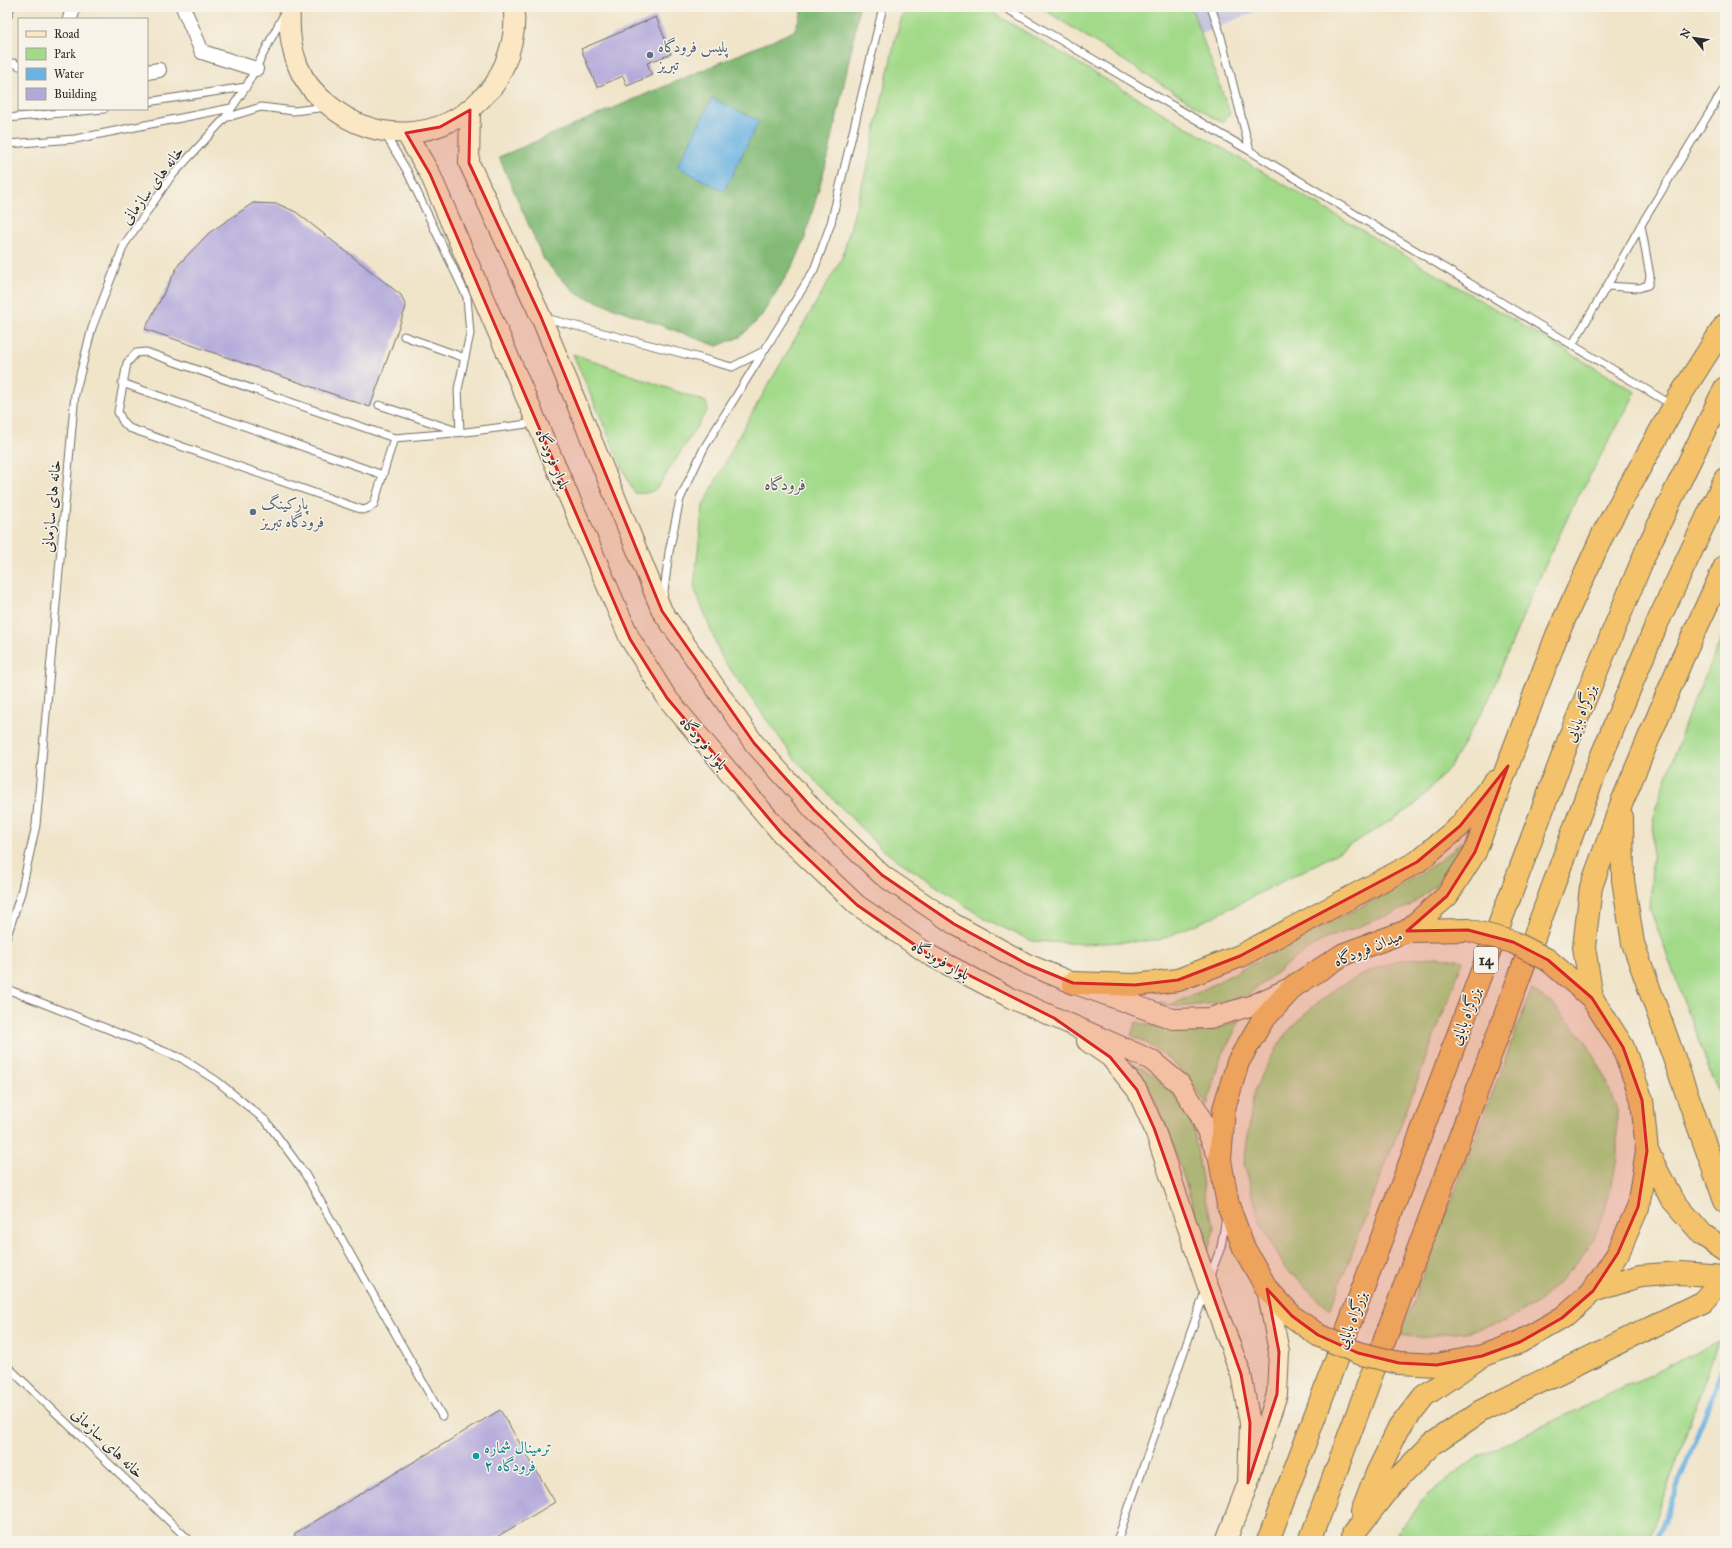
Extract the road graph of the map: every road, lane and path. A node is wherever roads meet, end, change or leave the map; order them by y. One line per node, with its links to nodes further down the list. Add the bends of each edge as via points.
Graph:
1 (73, 7): 8 (street)
2 (183, 7): 11 (street, via 202,52)
3 (289, 7): 11 (lane, خانه های سازمانی); 15 (street, via 289,36 298,68 317,96)
4 (513, 7): 18 (street, via 515,13 511,50 495,84)
5 (883, 7): 32 (lane, via 831,223 814,270)
6 (1004, 7): 25 (lane)
7 (1212, 7): 25 (lane)
8 (70, 18)
9 (7, 64): 10 (lane)
10 (18, 65)
11 (256, 69): 12 (lane, خانه های سازمانی)
12 (246, 87): 14 (lane); 16 (lane, خانه های سازمانی)
13 (1725, 87): 26 (lane)
14 (148, 102)
15 (330, 107): 21 (lane, via 294,111 261,107); 22 (street, via 342,117 373,130)
16 (231, 108): 21 (lane, خانه های سازمانی); 24 (lane, via 75,139)
17 (83, 110): 19 (lane)
18 (470, 110): 23 (street, via 440,127); 28 (street, via 469,163)
19 (40, 112): 20 (lane)
20 (7, 118)
21 (225, 118): 49 (lane, خانه های سازمانی, via 170,178 124,245 92,328 76,394 36,824 21,893)
22 (383, 131): 23 (street); 33 (lane, via 407,171 467,297 470,334)
23 (406, 133): 38 (street, بلوار فرودگاه, via 430,174)
24 (7, 144)
25 (1250, 151): 31 (lane)
26 (1641, 225): 27 (lane); 27 (lane, via 1650,276 1648,284 1640,288)
27 (1607, 286): 31 (lane)
28 (541, 317): 32 (lane, via 732,367); 45 (street)
29 (1725, 325): 37 (highway)
30 (404, 336): 33 (lane)
31 (1572, 345): 37 (lane)
32 (763, 352): 45 (lane, via 704,448 680,499 669,552)
33 (465, 358): 39 (lane, via 458,389)
34 (122, 383): 40 (lane, via 127,363 136,353 146,352); 41 (lane); 41 (lane, via 118,412 129,428 363,510 374,504)
35 (1725, 388): 72 (highway, بزرگراه بابایی / 14, via 1647,548 1572,731)
36 (379, 405): 39 (lane)
37 (1674, 406): 46 (highway, via 1601,539 1557,634)
38 (537, 423): 39 (lane); 54 (street, بلوار فرودگاه, via 630,639 666,698 782,834 856,905 931,956)
39 (460, 432): 40 (lane)
40 (394, 438): 41 (lane)
41 (383, 475)
42 (1725, 479): 73 (highway, 14, via 1655,628 1599,762)
43 (1725, 566): 44 (highway)
44 (1719, 584): 47 (highway, via 1682,659)
45 (662, 611): 50 (street, via 754,743 814,810 882,875 954,924 1027,964)
46 (1508, 766): 48 (highway, via 1476,852 1447,896); 50 (highway, via 1460,826 1417,862 1240,956 1178,980 1135,985)
47 (1622, 802): 53 (highway, via 1591,887 1584,947); 57 (highway, via 1623,880 1633,943)
48 (1407, 931): 51 (highway, میدان فرودگاه, via 1344,954); 53 (highway, میدان فرودگاه, bridge, via 1468,930 1513,942 1548,960)
49 (7, 936)
50 (1073, 984): 51 (street, via 1173,1019 1210,1018 1252,1005)
51 (1294, 986): 56 (highway, میدان فرودگاه, via 1262,1021 1238,1062 1224,1109)
52 (7, 989): 66 (lane, via 181,1058 218,1081 266,1121 305,1174)
53 (1592, 998): 55 (highway, via 1623,1047 1642,1100)
54 (1054, 1018): 56 (street, بلوار فرودگاه, via 1151,1060 1180,1084 1199,1113); 61 (street, via 1110,1057 1136,1090 1154,1128)
55 (1647, 1151): 59 (highway, via 1671,1198 1703,1235); 63 (highway, via 1638,1207 1618,1253)
56 (1220, 1160): 58 (highway, میدان فرودگاه)
57 (1725, 1201)
58 (1228, 1205): 61 (lane, via 1221,1247); 62 (highway, میدان فرودگاه, via 1244,1248)
59 (1725, 1250)
60 (1725, 1276): 63 (highway, via 1680,1273 1640,1276); 68 (highway, via 1702,1302 1481,1411 1432,1444 1392,1484)
61 (1207, 1284): 67 (street, via 1241,1374 1250,1423); 70 (lane)
62 (1267, 1289): 64 (highway, میدان فرودگاه, bridge, via 1292,1316 1318,1335 1358,1353 1399,1363 1437,1365); 67 (street, via 1279,1352 1277,1394)
63 (1593, 1291): 64 (highway, via 1562,1318 1520,1342)
64 (1482, 1356): 68 (highway, via 1424,1396 1399,1428 1377,1473)
65 (7, 1366): 69 (lane, خانه های سازمانی)
66 (442, 1416)
67 (1248, 1483): 71 (street)
68 (1352, 1538)
69 (190, 1541)
70 (1117, 1541)
71 (1226, 1541)
72 (1268, 1541)
73 (1310, 1541)

